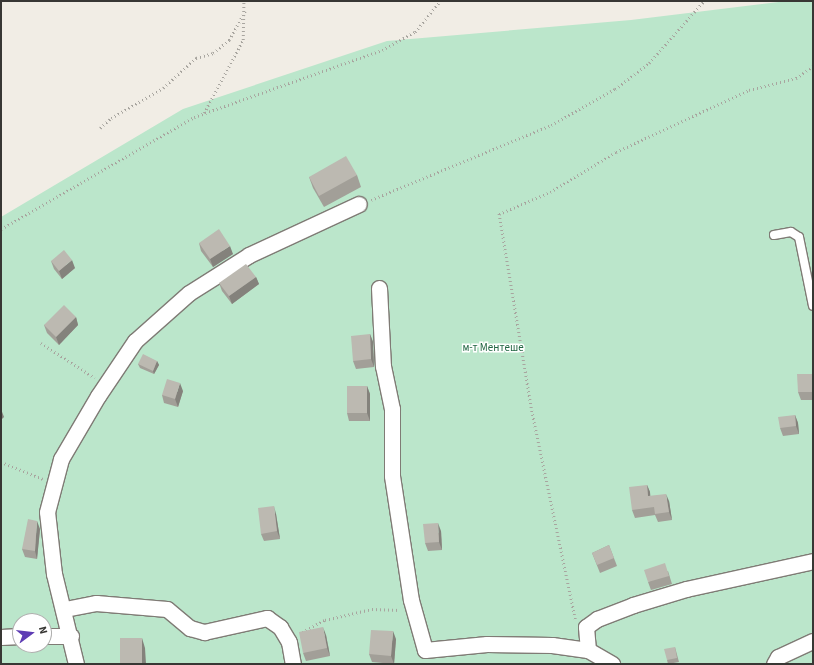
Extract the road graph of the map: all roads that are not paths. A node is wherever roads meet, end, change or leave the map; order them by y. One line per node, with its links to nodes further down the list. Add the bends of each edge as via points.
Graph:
1 (359, 204): 6 (street, via 249,255 189,293 135,341 61,459 47,512 54,574)
2 (774, 235): 4 (lane, via 791,232 799,237)
3 (379, 288): 12 (street, via 383,366 392,409 392,476 411,600 424,650 487,644 552,645)
4 (813, 306)
5 (813, 561): 12 (street, via 686,588 597,619 586,627)
6 (65, 610): 9 (street); 14 (street, via 96,603 167,609 190,628 204,632 268,618 280,627 289,642)
7 (12, 636): 10 (street)
8 (52, 636): 9 (street)
9 (71, 636): 13 (street)
10 (1, 637)
11 (813, 641): 16 (street, via 778,658)
12 (588, 650): 15 (street)
13 (76, 664)
14 (293, 664)
15 (612, 664)
16 (774, 664)

